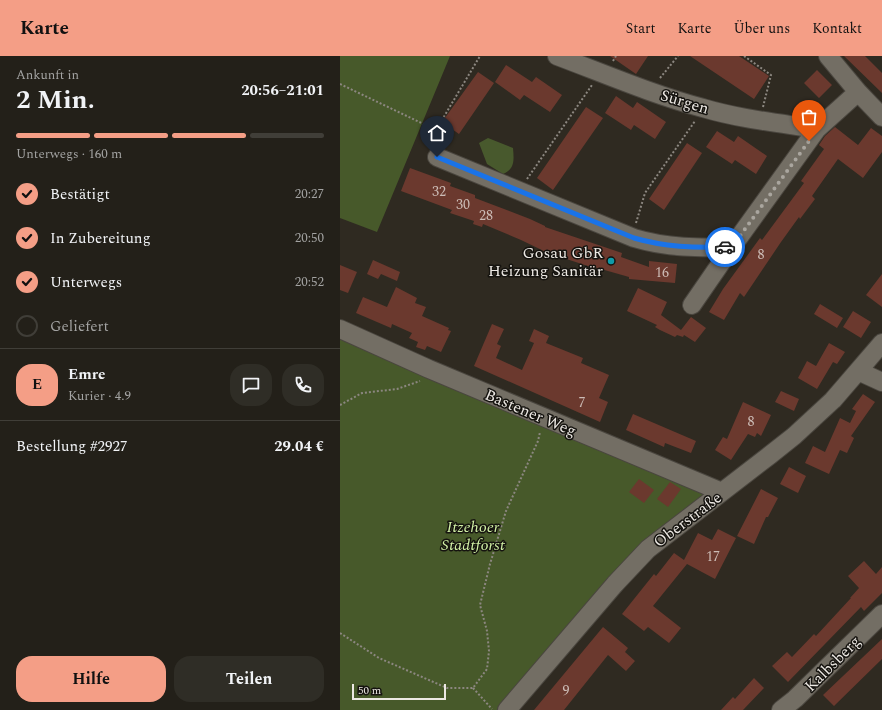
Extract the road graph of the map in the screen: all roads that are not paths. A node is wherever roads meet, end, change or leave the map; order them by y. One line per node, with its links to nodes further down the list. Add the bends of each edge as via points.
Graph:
1 (557, 56): 5 (street, Sürgen, via 704,109)
2 (828, 56): 3 (street)
3 (858, 92): 4 (street); 5 (street)
4 (882, 117)
5 (817, 129): 7 (street)
6 (437, 157): 7 (street, via 650,243 692,248)
7 (732, 247): 8 (street)
8 (692, 305)
9 (340, 329): 13 (street, Bastener Weg, via 429,370)
10 (882, 343): 11 (street, Oberstraße)
11 (858, 372): 12 (street); 13 (street, Oberstraße, via 833,400 794,436)
12 (882, 382)
13 (722, 492): 15 (street, Oberstraße, via 659,539 634,563)
14 (882, 614): 16 (street, Kalbsberg)
15 (507, 710)
16 (781, 710)

